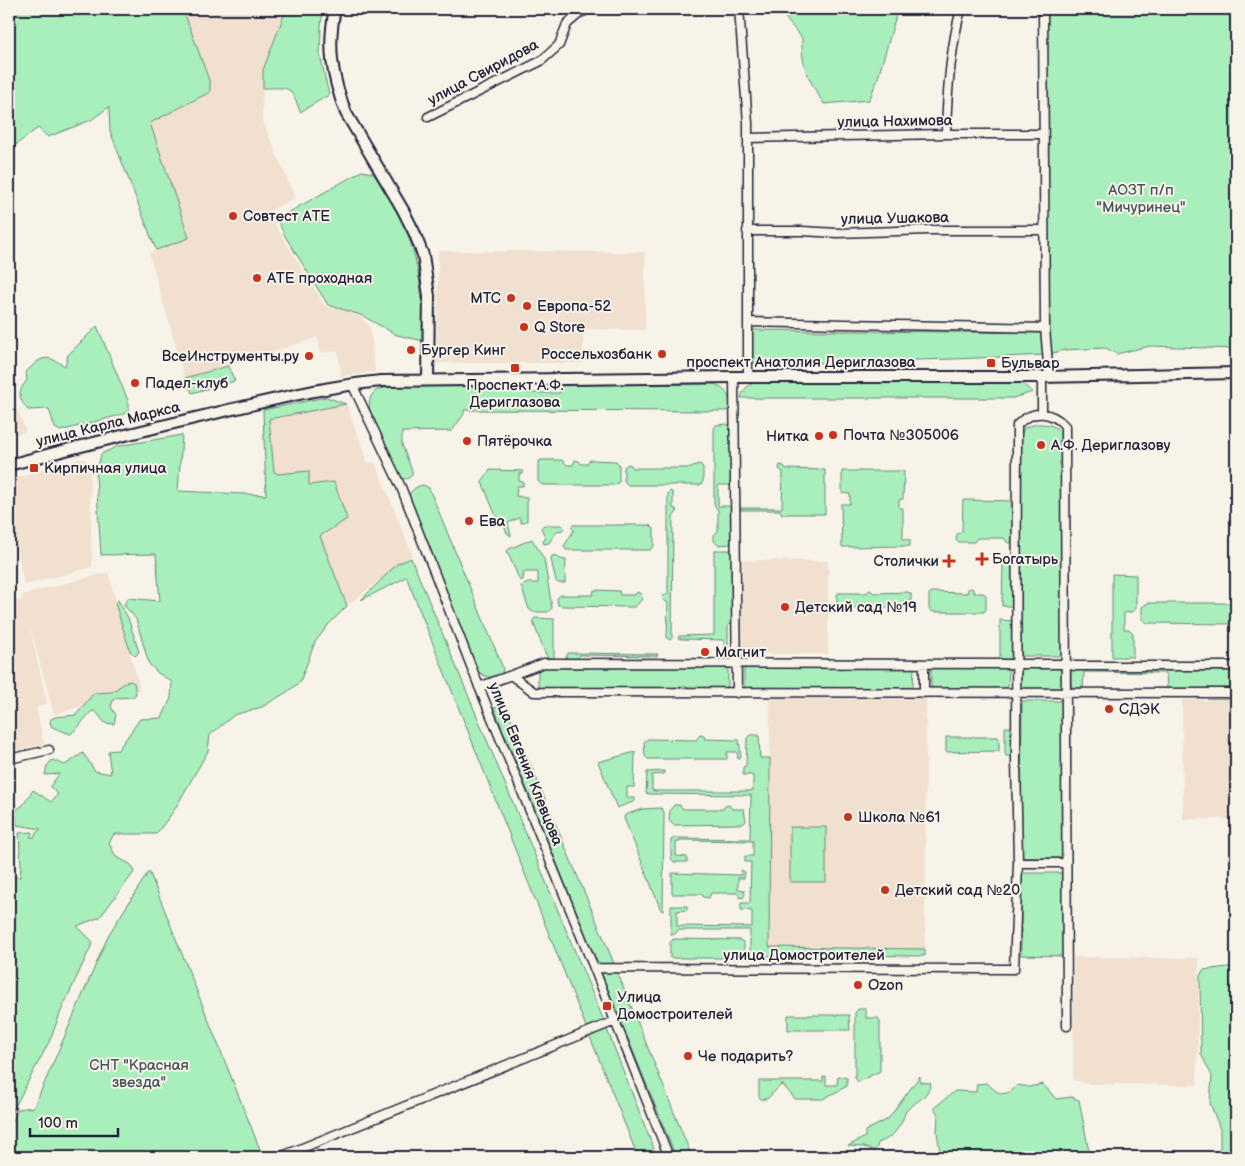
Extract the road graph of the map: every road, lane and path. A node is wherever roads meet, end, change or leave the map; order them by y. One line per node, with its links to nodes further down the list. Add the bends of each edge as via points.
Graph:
1 (335, 9): 18 (main road, via 331,44 338,94 410,225 423,255 429,296)
2 (590, 9): 6 (street, улица Свиридова, via 568,24 559,45 541,60)
3 (739, 9): 9 (street)
4 (961, 9): 7 (street, via 950,61)
5 (1043, 9): 8 (street)
6 (428, 118)
7 (946, 134): 8 (street, улица Нахимова); 9 (street, улица Нахимова)
8 (1043, 134): 10 (street)
9 (748, 138): 11 (street)
10 (1044, 230): 11 (street, улица Ушакова); 13 (street)
11 (747, 231): 12 (street)
12 (748, 322): 13 (street); 16 (street)
13 (1045, 328): 17 (street)
14 (1236, 373): 17 (main road, проспект Анатолия Дериглазова)
15 (734, 377): 16 (main road, проспект Анатолия Дериглазова); 18 (main road, проспект Анатолия Дериглазова); 22 (street)
16 (748, 377): 17 (main road, проспект Анатолия Дериглазова)
17 (1046, 377): 20 (street)
18 (428, 380): 19 (main road, проспект Анатолия Дериглазова)
19 (352, 384): 21 (main road, улица Карла Маркса, via 85,444); 28 (street, улица Евгения Клевцова, via 401,487)
20 (1042, 413): 24 (street, via 1031,415 1017,425); 25 (street, via 1053,416 1066,426)
21 (9, 465)
22 (737, 663): 23 (street); 27 (street, via 544,663); 29 (street)
23 (924, 664): 24 (street); 30 (street)
24 (1017, 664): 25 (street); 31 (street)
25 (1066, 664): 26 (street); 32 (street)
26 (1236, 666)
27 (512, 676): 28 (street); 29 (street, via 534,692)
28 (479, 687): 38 (street, улица Евгения Клевцова)
29 (738, 693): 30 (street)
30 (924, 693): 31 (street)
31 (1017, 694): 32 (street); 36 (street)
32 (1066, 694): 33 (street); 37 (street)
33 (1236, 694)
34 (49, 750): 35 (street)
35 (9, 758)
36 (1018, 863): 37 (street); 38 (street, улица Домостроителей, via 1014,969)
37 (1066, 864): 40 (street)
38 (594, 968): 39 (street, улица Евгения Клевцова)
39 (615, 1021): 41 (street); 42 (street, улица Евгения Клевцова)
40 (1066, 1026)
41 (280, 1157)
42 (669, 1157)

